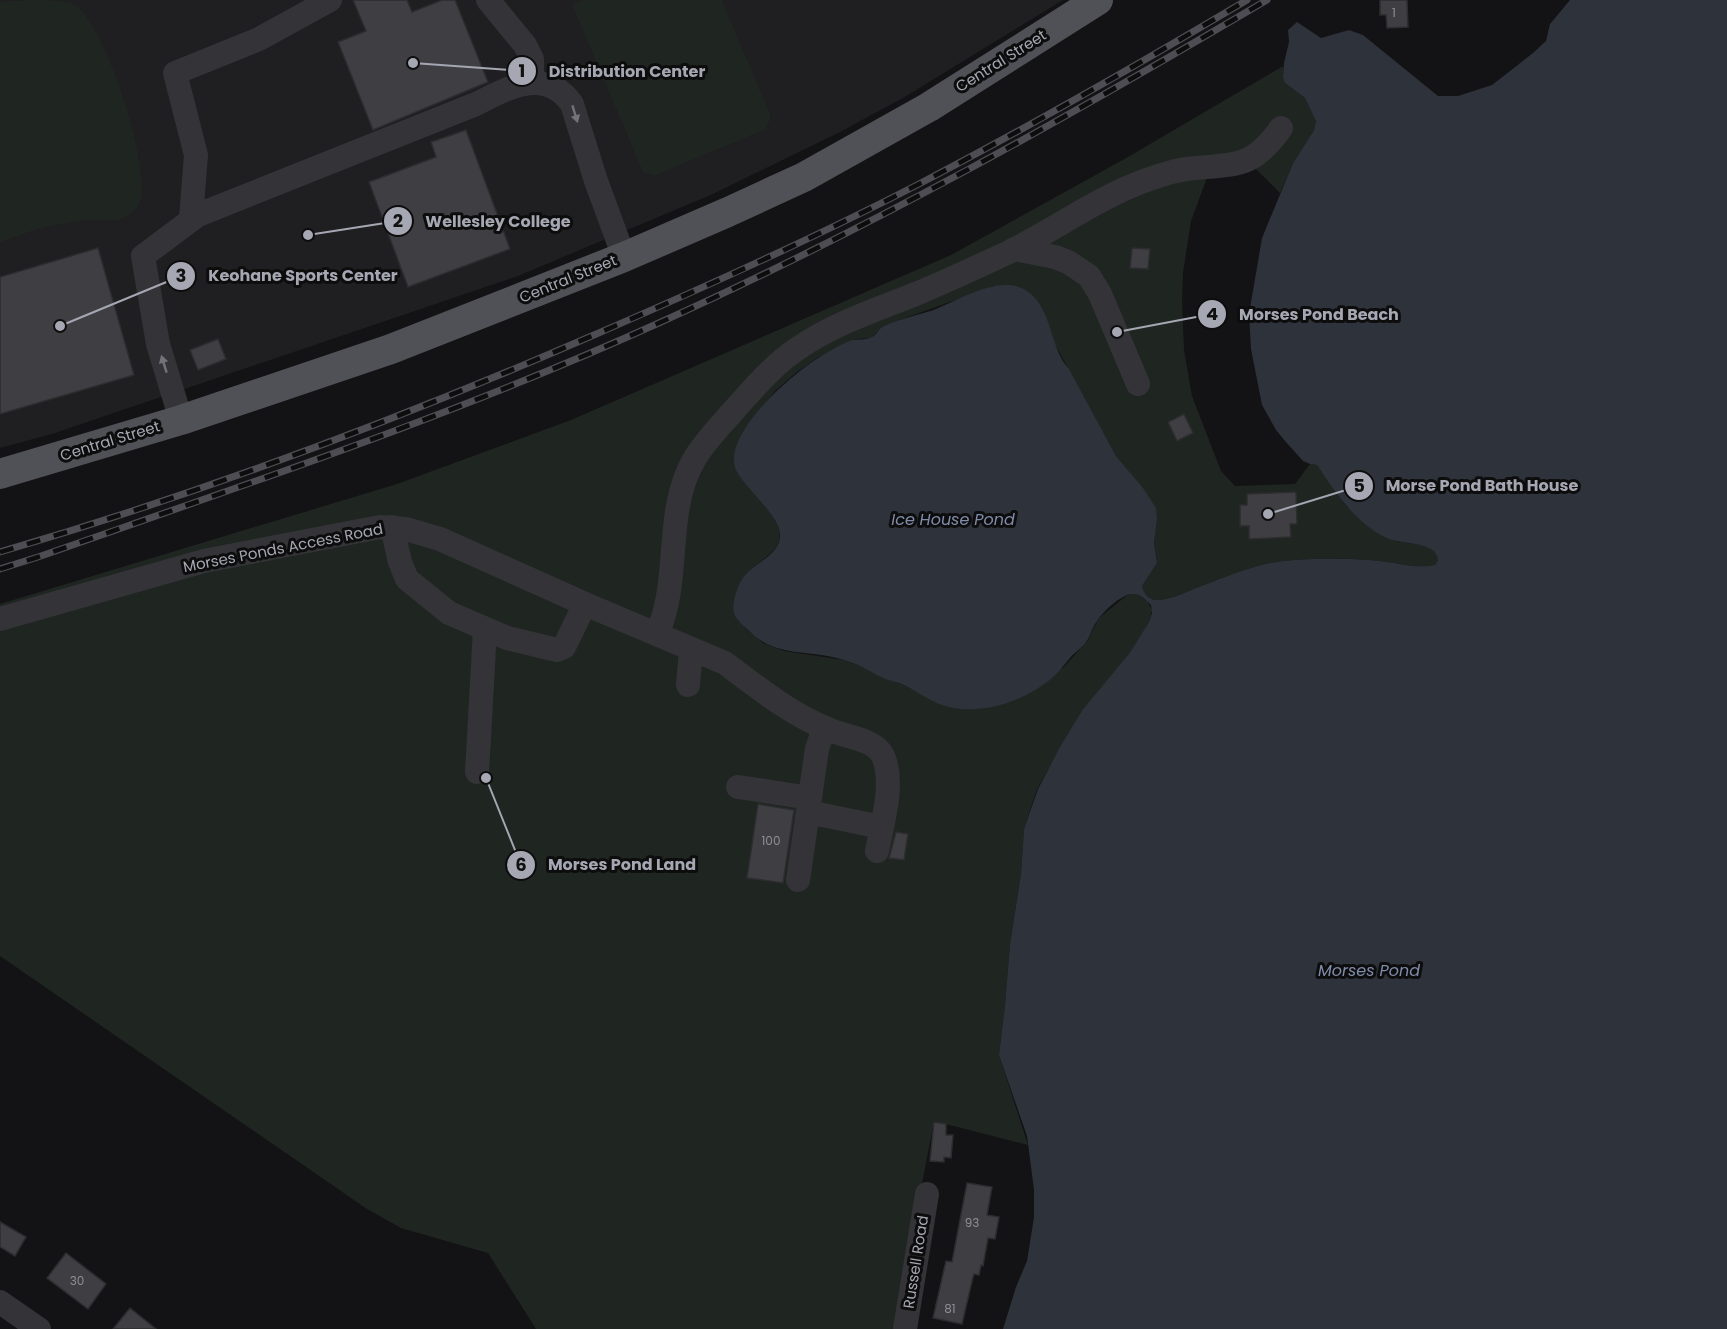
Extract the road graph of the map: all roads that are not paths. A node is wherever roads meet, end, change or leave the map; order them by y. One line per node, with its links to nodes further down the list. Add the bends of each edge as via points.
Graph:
1 (330, 0): 6 (street, via 259,39 175,73 196,155)
2 (488, 0): 4 (street, via 525,45 532,59)
3 (1098, 0): 8 (main road, Central Street, via 929,107 834,161)
4 (532, 81): 6 (street); 8 (street, one-way to 8, via 565,94 572,104)
5 (1281, 128): 7 (street, via 1265,148 1245,162 1184,169 1142,182)
6 (191, 218): 10 (street, one-way to 6, via 158,344 143,256)
7 (1014, 249): 9 (street, via 1055,257 1089,276); 16 (street, via 827,331 796,349 765,376 711,436 689,470 678,510 666,607)
8 (624, 256): 10 (main road, Central Street, via 391,349)
9 (1138, 384)
10 (181, 420): 11 (main road, Central Street)
11 (0, 474)
12 (392, 526): 13 (street, Morses Ponds Access Road, via 440,539); 14 (street, Morses Ponds Access Road, via 204,561); 15 (street, via 407,579 449,614)
13 (585, 604): 15 (street, via 564,647 557,650); 16 (street, Morses Ponds Access Road)
14 (0, 619)
15 (485, 629): 20 (street)
16 (657, 634): 17 (street, Morses Ponds Access Road)
17 (691, 650): 18 (street); 19 (street, Morses Ponds Access Road, via 725,663)
18 (688, 685)
19 (824, 728): 22 (street); 23 (street, Morses Ponds Access Road, via 868,743 883,757 887,796)
20 (477, 772)
21 (738, 787): 22 (street)
22 (809, 805): 23 (street); 25 (street)
23 (881, 827): 24 (street, Morses Ponds Access Road)
24 (877, 851)
25 (798, 880)
26 (927, 1194): 29 (street, Russell Road)
27 (3, 1311): 28 (street)
28 (39, 1329)
29 (905, 1329)

